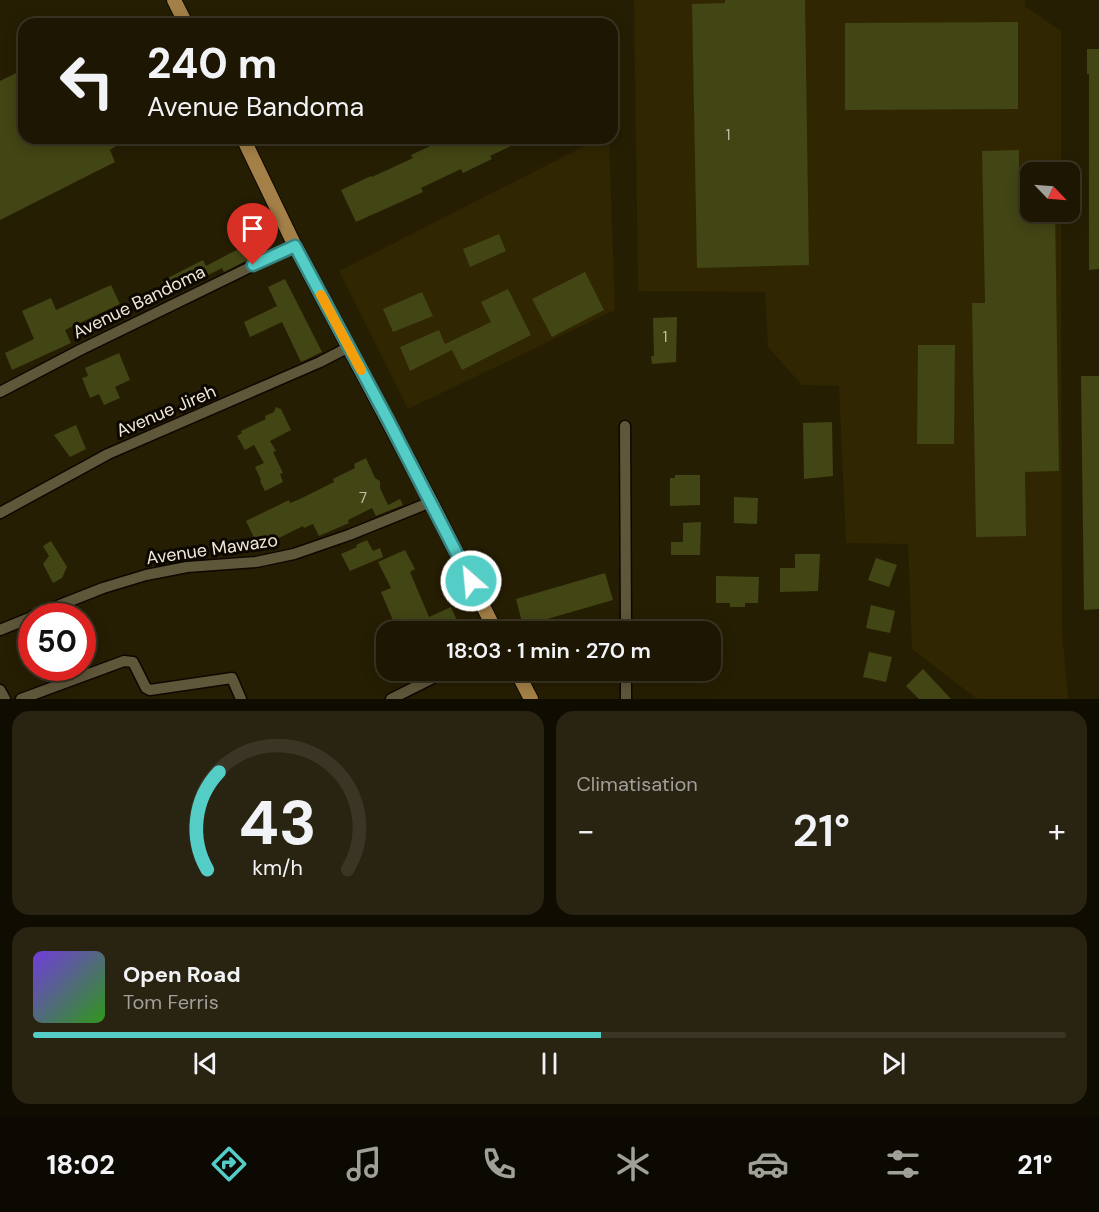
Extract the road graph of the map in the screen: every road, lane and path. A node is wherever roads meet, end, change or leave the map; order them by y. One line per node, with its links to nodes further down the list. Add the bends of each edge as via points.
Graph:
1 (174, 0): 2 (main road)
2 (183, 18)
3 (246, 144): 4 (main road)
4 (295, 246): 5 (main road); 6 (street, Avenue Bandoma)
5 (349, 347): 8 (main road); 9 (street, Avenue Jireh, via 108,454)
6 (0, 392)
7 (625, 426): 12 (street)
8 (431, 502): 10 (street, Avenue Mawazo, via 294,554 146,574); 11 (main road)
9 (0, 513)
10 (66, 603)
11 (490, 621)
12 (626, 621)
13 (18, 623): 14 (street, Avenue Mawazo)
14 (0, 630)
15 (427, 681): 22 (street)
16 (522, 681): 23 (main road)
17 (626, 681): 24 (street)
18 (0, 690): 19 (street)
19 (5, 699)
20 (21, 699): 21 (street, via 124,661 134,662 150,690 232,678)
21 (241, 699)
22 (391, 699)
23 (531, 699)
24 (626, 699)

